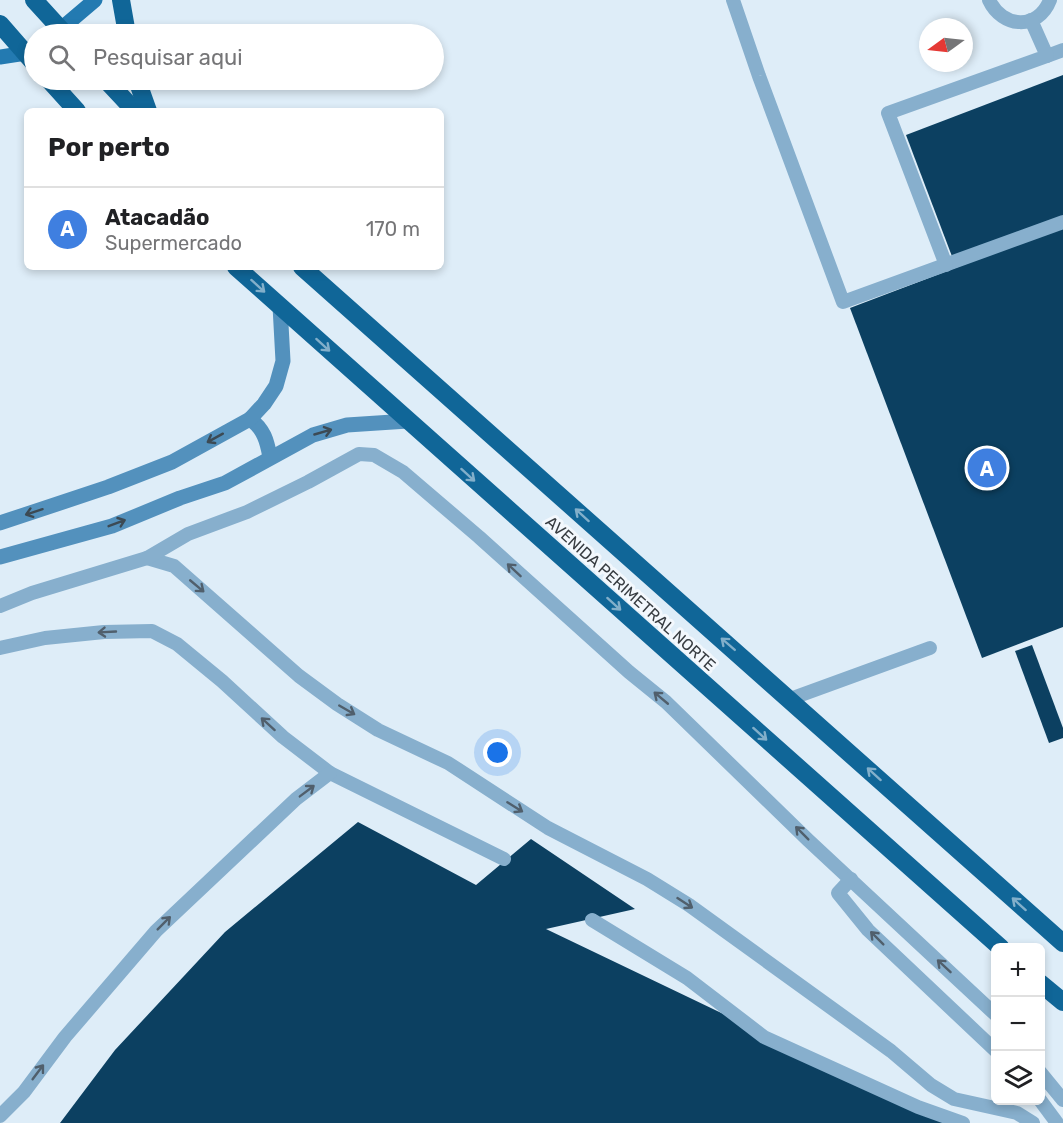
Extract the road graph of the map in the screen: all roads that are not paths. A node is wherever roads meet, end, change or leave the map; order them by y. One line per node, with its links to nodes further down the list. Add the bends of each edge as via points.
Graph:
1 (34, 0): 9 (highway)
2 (95, 0): 10 (main road)
3 (121, 0): 11 (highway)
4 (733, 0): 24 (lane, via 843,302)
5 (989, 0): 7 (lane, via 996,13 1007,20)
6 (1050, 0): 7 (lane, via 1042,14)
7 (1031, 20): 15 (lane)
8 (0, 24): 12 (highway)
9 (53, 24)
10 (70, 24)
11 (125, 24)
12 (24, 46)
13 (1063, 50): 15 (lane)
14 (24, 55): 16 (main road)
15 (1047, 56): 24 (lane, via 888,113)
16 (0, 57)
17 (58, 90): 20 (highway)
18 (115, 90): 21 (highway)
19 (141, 90): 22 (highway)
20 (74, 108)
21 (132, 108)
22 (147, 108)
23 (1063, 222): 24 (lane)
24 (946, 265)
25 (239, 270): 27 (highway, AVENIDA PERIMETRAL NORTE, one-way to 27)
26 (305, 270): 37 (highway, AVENIDA PERIMETRAL NORTE, one-way to 26)
27 (279, 306): 28 (street, via 283,361 276,386); 29 (highway, AVENIDA PERIMETRAL NORTE, one-way to 29)
28 (250, 418): 30 (street, via 266,437); 31 (street, one-way to 31, via 172,462)
29 (408, 421): 30 (street, one-way to 29, via 313,435 347,425); 42 (highway, AVENIDA PERIMETRAL NORTE, one-way to 42)
30 (270, 457): 32 (street, one-way to 30, via 112,526 225,483)
31 (0, 523)
32 (0, 557)
33 (147, 558): 34 (lane); 40 (lane, one-way to 33, via 666,702 403,472 374,455 359,454 247,512 188,534); 50 (lane, one-way to 50, via 174,566 299,676 337,704 378,730 447,763 548,828 647,879 688,905 954,1099)
34 (0, 606)
35 (0, 648): 38 (lane, one-way to 35, via 177,644 152,630 45,638)
36 (930, 648): 37 (lane)
37 (790, 699): 43 (highway, AVENIDA PERIMETRAL NORTE, one-way to 37)
38 (330, 773): 39 (lane); 53 (lane, one-way to 38, via 156,931 296,799)
39 (504, 860)
40 (851, 879): 46 (lane, one-way to 40); 47 (lane, one-way to 40, via 868,930 838,893)
41 (592, 920): 54 (lane, via 687,978 764,1037 918,1107)
42 (995, 943)
43 (1063, 943)
44 (1045, 986): 45 (highway)
45 (1063, 1002)
46 (991, 1010)
47 (991, 1046)
48 (1045, 1077): 49 (lane)
49 (1063, 1100)
50 (991, 1102)
51 (998, 1105): 55 (lane)
52 (1043, 1105): 56 (lane)
53 (0, 1116)
54 (963, 1123)
55 (1033, 1123)
56 (1057, 1123)

